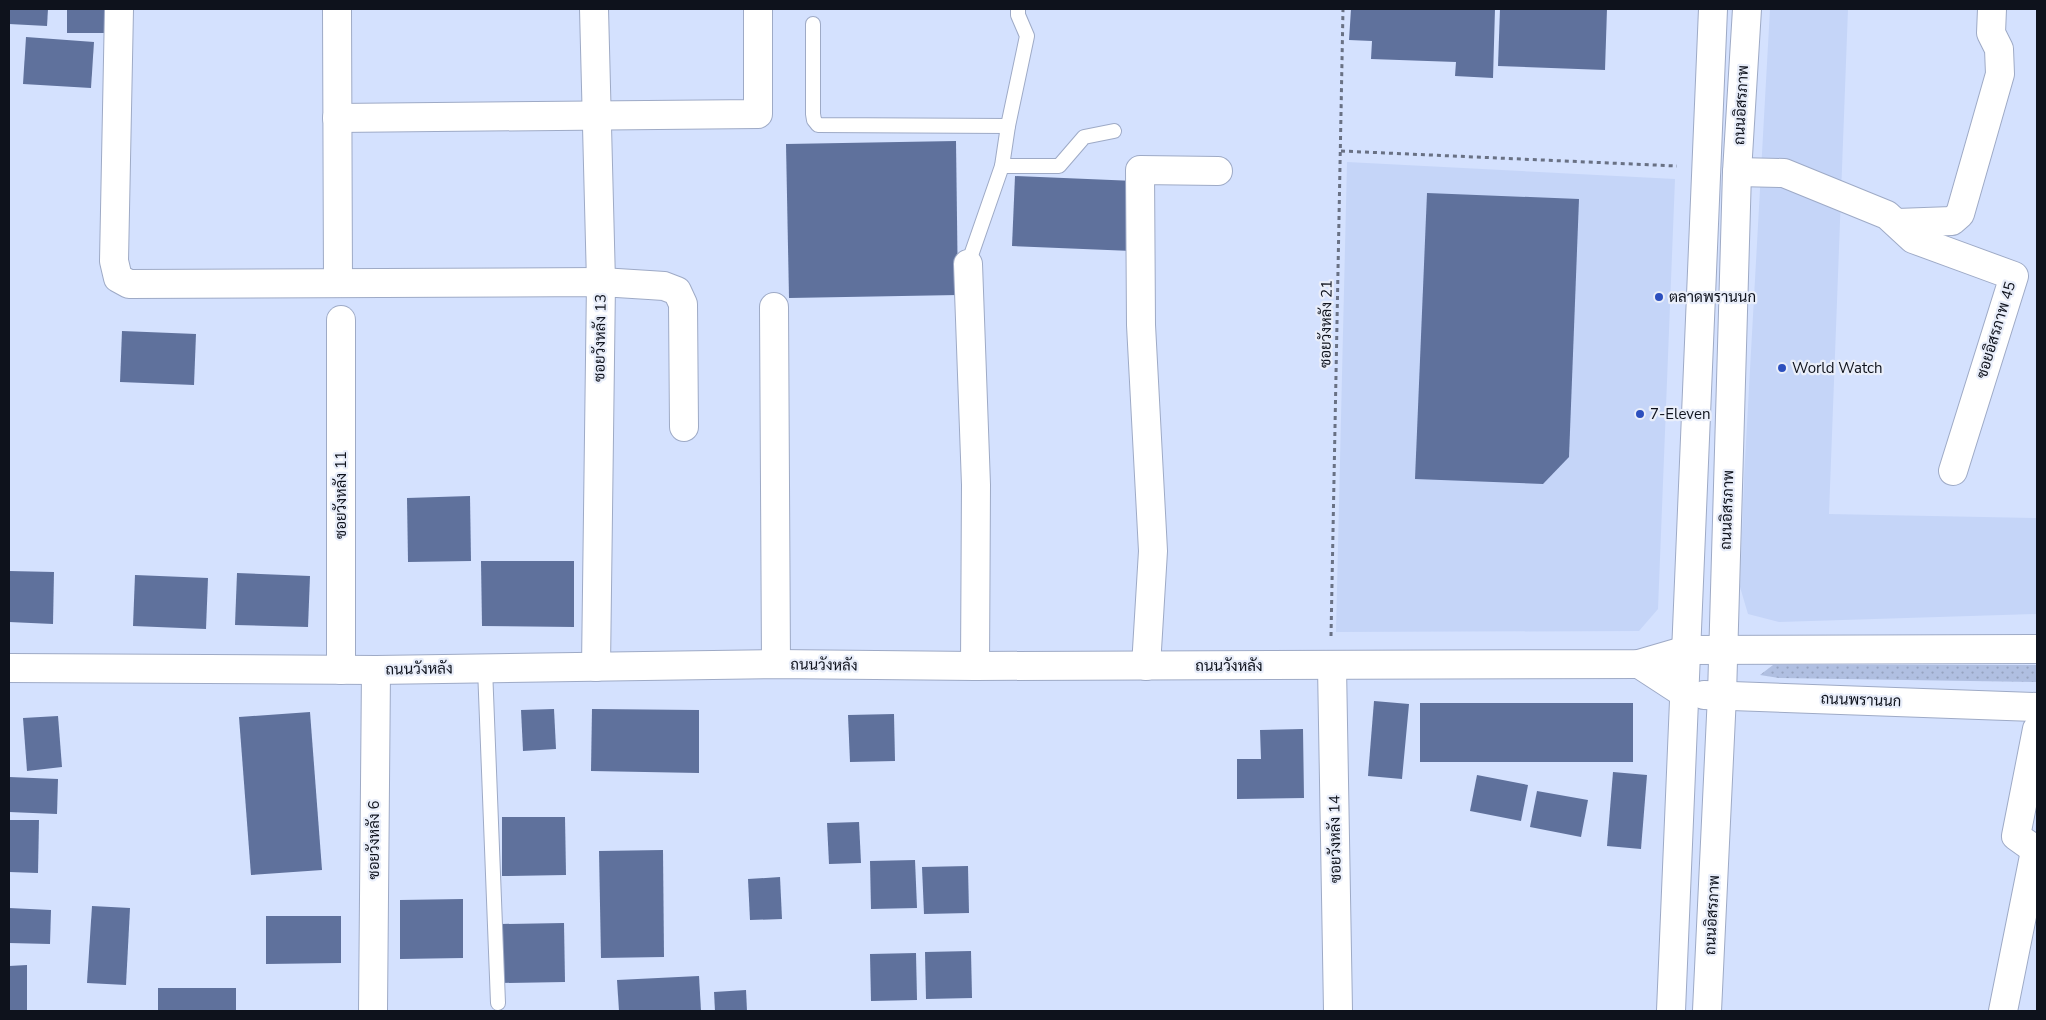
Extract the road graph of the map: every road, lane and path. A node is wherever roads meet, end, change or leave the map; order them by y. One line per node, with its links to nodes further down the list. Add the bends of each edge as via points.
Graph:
1 (119, 9): 23 (street, via 114,261 118,278 129,284)
2 (337, 9): 12 (street)
3 (594, 9): 11 (street, ซอยวังหลัง 13)
4 (758, 9): 11 (street, via 758,114)
5 (1018, 9): 13 (lane, via 1027,36)
6 (1343, 9): 15 (path, ซอยวังหลัง 21)
7 (1713, 9): 17 (street)
8 (1747, 9): 19 (street, ถนนอิสรภาพ)
9 (1992, 9): 20 (street, via 1991,33 1999,49 2000,74 1960,214 1952,221)
10 (813, 24): 13 (lane, via 813,114 818,125)
11 (597, 115): 12 (street); 22 (street, ซอยวังหลัง 13)
12 (337, 118): 23 (street)
13 (1008, 126): 16 (lane)
14 (1114, 131): 16 (lane, via 1084,137 1059,166)
15 (1340, 151): 17 (path); 28 (path, ซอยวังหลัง 21)
16 (1002, 166): 21 (lane)
17 (1707, 167): 30 (street)
18 (1218, 171): 36 (street, via 1140,170 1141,325 1153,551)
19 (1737, 172): 20 (street, ซอยอิสรภาพ 45, via 1784,173 1887,215); 31 (street, ถนนอิสรภาพ)
20 (1897, 223): 27 (street, ซอยอิสรภาพ 45, via 1912,239 2014,276)
21 (968, 264): 35 (street, via 976,485)
22 (601, 282): 23 (street); 26 (street, via 664,286 677,291 683,304); 34 (street, ซอยวังหลัง 13)
23 (338, 283)
24 (774, 307): 32 (street)
25 (341, 320): 40 (street, ซอยวังหลัง 11)
26 (684, 426)
27 (1953, 471)
28 (1330, 639)
29 (2037, 649): 31 (street)
30 (1687, 650): 31 (street); 33 (street, ถนนวังหลัง); 42 (street)
31 (1723, 650): 43 (street, ถนนอิสรภาพ)
32 (776, 664): 34 (street, ถนนวังหลัง); 35 (street, ถนนวังหลัง)
33 (1639, 664): 37 (street, ถนนวังหลัง); 42 (street)
34 (596, 666): 39 (street, ถนนวังหลัง)
35 (975, 666): 36 (street, ถนนวังหลัง)
36 (1146, 666): 37 (street, ถนนวังหลัง)
37 (1332, 666): 49 (street, ซอยวังหลัง 14)
38 (9, 668): 40 (street, ถนนวังหลัง)
39 (485, 668): 41 (street, ถนนวังหลัง); 47 (lane)
40 (341, 670): 41 (street, ถนนวังหลัง)
41 (376, 670): 48 (street, ซอยวังหลัง 6)
42 (1685, 694): 43 (street, ถนนพรานนก); 50 (street)
43 (1722, 695): 44 (street, ถนนพรานนก); 51 (street, ถนนอิสรภาพ)
44 (2037, 707)
45 (2037, 729): 46 (street, via 2016,836)
46 (2036, 851): 52 (street)
47 (498, 1002)
48 (373, 1011)
49 (1338, 1011)
50 (1671, 1011)
51 (1707, 1011)
52 (2002, 1011)

